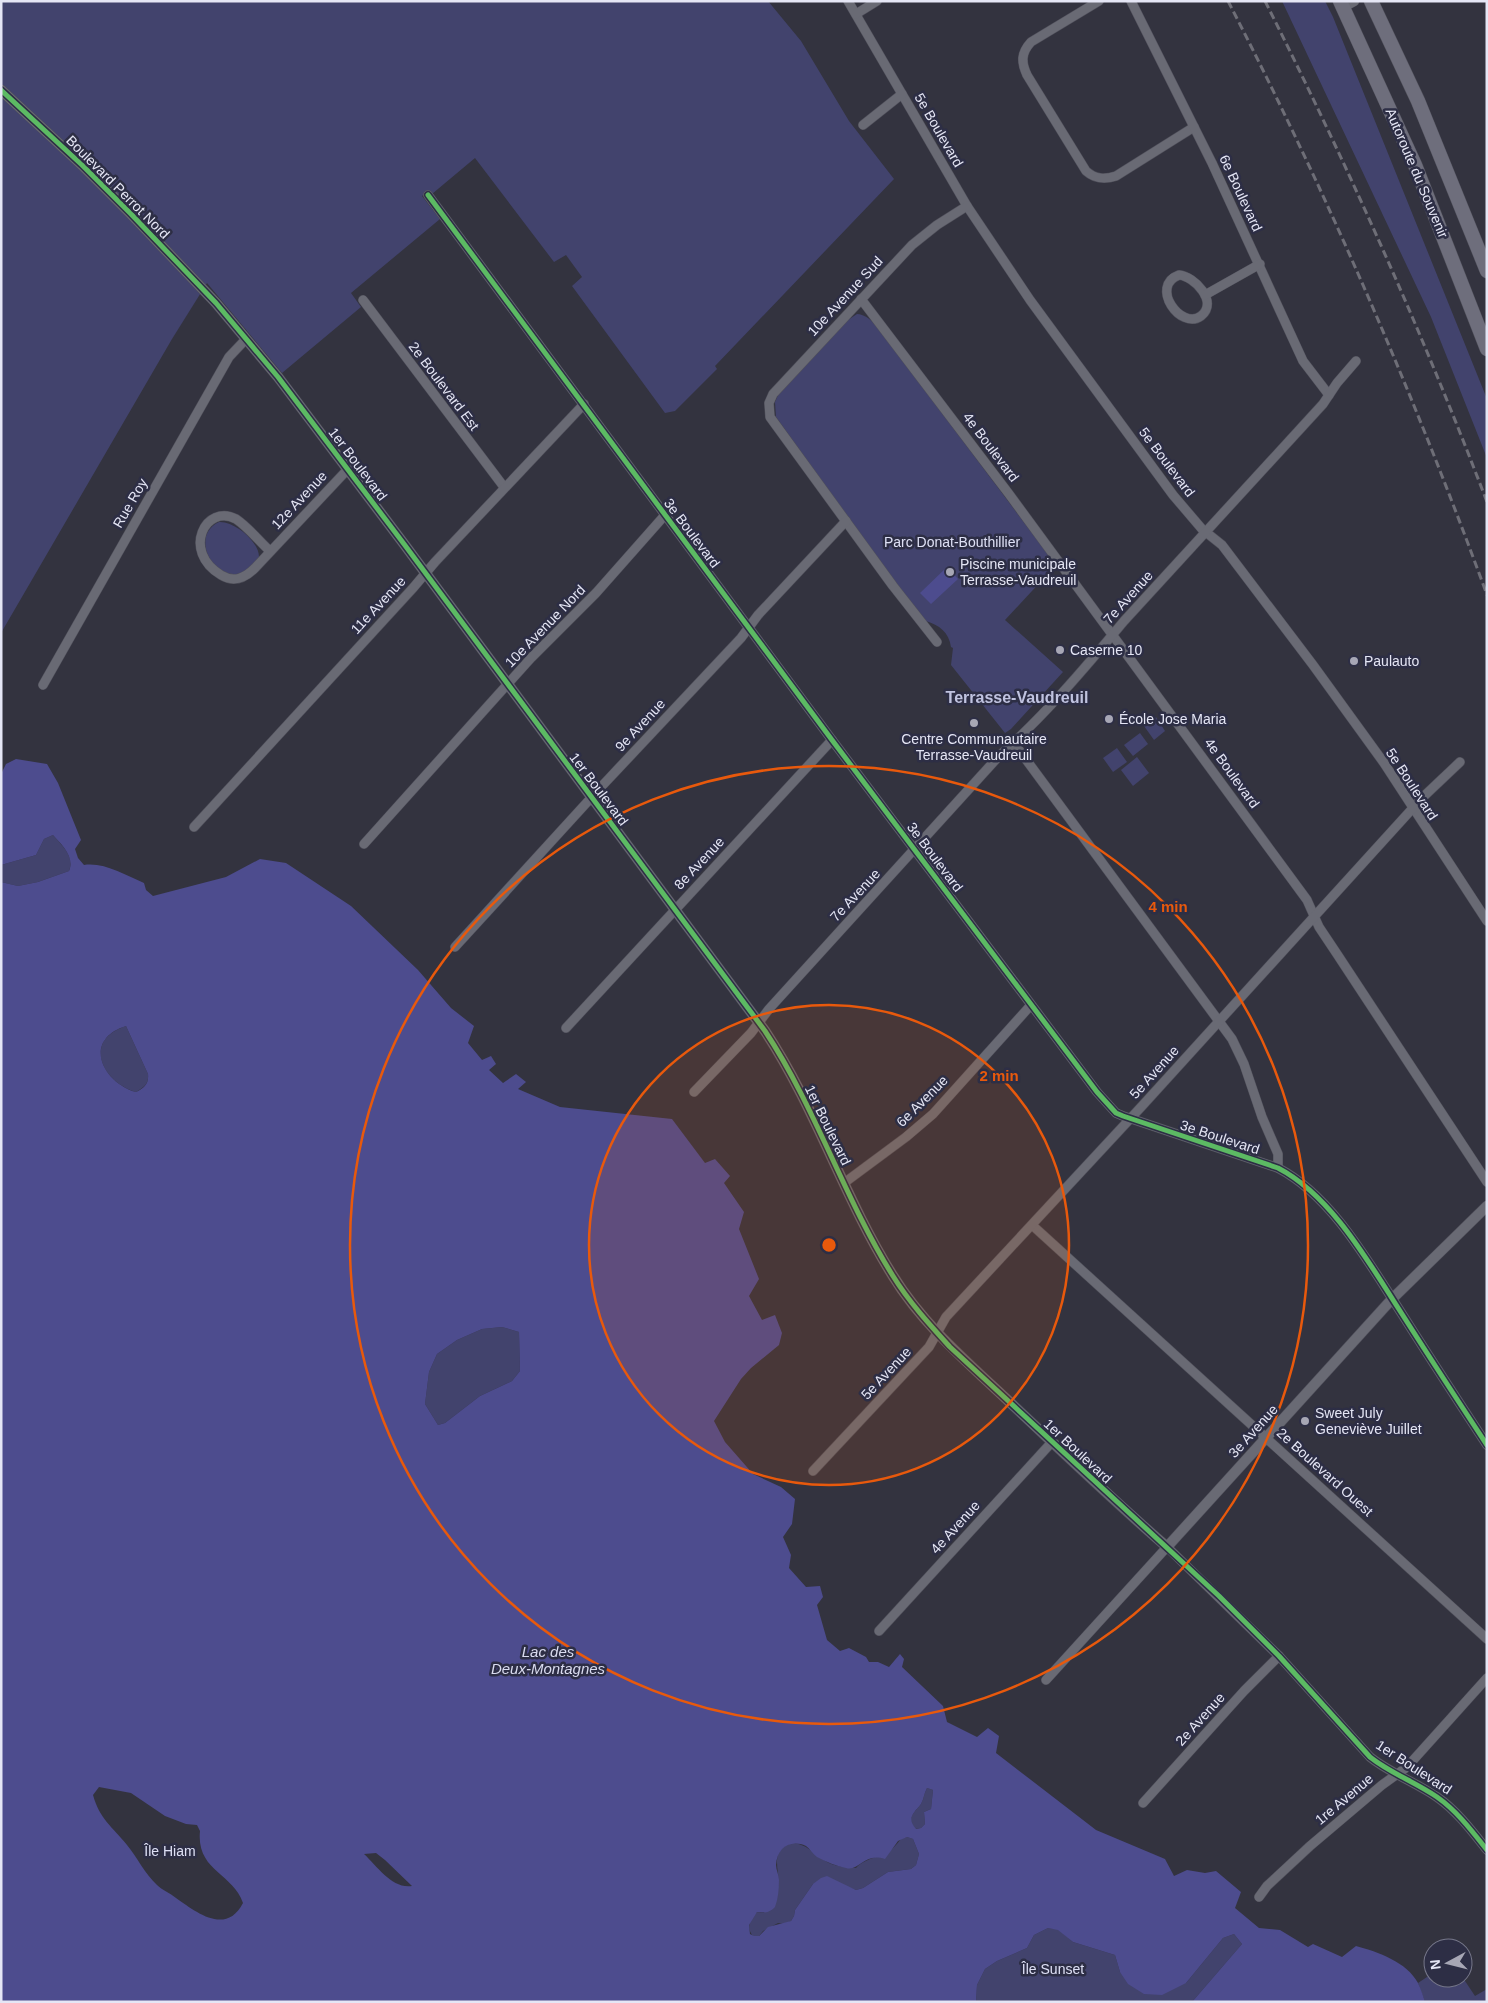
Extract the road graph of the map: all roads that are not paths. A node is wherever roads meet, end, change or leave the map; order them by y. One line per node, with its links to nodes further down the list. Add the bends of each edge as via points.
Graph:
1 (848, 1): 7 (street, 5e Boulevard)
2 (877, 1): 7 (street)
3 (1099, 1): 11 (street, via 1030,42 1022,61 1027,75 1086,171 1096,178 1110,178)
4 (1130, 1): 11 (street, 6e Boulevard)
5 (1371, 1): 15 (highway, Autoroute du Souvenir, via 1427,122)
6 (1345, 3): 21 (highway, Autoroute du Souvenir, via 1419,174)
7 (856, 14): 9 (street, 5e Boulevard)
8 (1, 90): 19 (street, Boulevard Perrot Nord, via 106,188)
9 (902, 94): 10 (street); 13 (street, 5e Boulevard)
10 (863, 125)
11 (1194, 127): 14 (street, 6e Boulevard)
12 (428, 195): 24 (street, 3e Boulevard)
13 (967, 206): 17 (street, 10e Avenue Sud, via 919,239); 29 (street, 5e Boulevard, via 1050,328 1174,495)
14 (1260, 264): 16 (street); 23 (street, 6e Boulevard, via 1304,363)
15 (1487, 271)
16 (1205, 295): 16 (street, via 1207,304 1202,315 1191,320 1179,314 1166,288 1172,277 1185,275)
17 (861, 299): 28 (street, 10e Avenue Sud, via 773,394 769,403 770,417); 33 (street, 4e Boulevard)
18 (363, 300): 26 (street, 2e Boulevard Est)
19 (216, 303): 20 (street, 1er Boulevard)
20 (246, 339): 25 (street, 1er Boulevard); 35 (street, Rue Roy, via 229,357)
21 (1487, 349)
22 (1356, 361): 23 (street, 7e Avenue)
23 (1329, 395): 29 (street, 7e Avenue)
24 (584, 404): 26 (street, 11e Avenue); 27 (street, 3e Boulevard)
25 (348, 469): 30 (street, 12e Avenue); 31 (street, 1er Boulevard)
26 (504, 487): 31 (street, 11e Avenue)
27 (665, 515): 32 (street, 3e Boulevard); 36 (street, 10e Avenue Nord)
28 (846, 522): 32 (street, 9e Avenue); 34 (street)
29 (1207, 533): 33 (street, 7e Avenue); 41 (street, 5e Boulevard, via 1222,545 1309,660 1384,763)
30 (270, 551): 30 (street, 12e Avenue, via 231,517 214,518 201,536 200,549 204,560 226,578 244,578)
31 (426, 573): 36 (street, 1er Boulevard); 42 (street, 11e Avenue)
32 (749, 628): 37 (street, 3e Boulevard); 40 (street, 9e Avenue)
33 (1113, 634): 38 (street, 7e Avenue); 46 (street, 4e Boulevard, via 1307,900)
34 (937, 642)
35 (43, 685)
36 (508, 685): 40 (street, 1er Boulevard); 43 (street, 10e Avenue Nord)
37 (832, 740): 44 (street, 3e Boulevard); 45 (street, 8e Avenue)
38 (1010, 746): 44 (street, 7e Avenue); 50 (street, via 1020,750)
39 (1460, 762): 41 (street, 5e Avenue)
40 (592, 798): 45 (street, 1er Boulevard); 48 (street, 9e Avenue)
41 (1413, 809): 46 (street, 5e Avenue); 47 (street, 5e Boulevard)
42 (194, 827)
43 (364, 844)
44 (916, 850): 49 (street, 3e Boulevard); 51 (street, 7e Avenue)
45 (675, 910): 51 (street, 1er Boulevard); 52 (street, 8e Avenue)
46 (1314, 915): 50 (street, 5e Avenue); 56 (street, 4e Boulevard)
47 (1487, 922)
48 (455, 947)
49 (1031, 1005): 54 (street, 3e Boulevard, via 1097,1092 1116,1113); 57 (street, 6e Avenue, via 933,1114)
50 (1219, 1020): 54 (street, 5e Avenue); 55 (street, via 1244,1064 1278,1154)
51 (758, 1022): 53 (street, 7e Avenue); 57 (street, 1er Boulevard, via 784,1063)
52 (566, 1028)
53 (694, 1092)
54 (1129, 1119): 55 (street, 3e Boulevard); 59 (street, 5e Avenue)
55 (1278, 1168): 60 (street, 3e Boulevard, via 1299,1181 1321,1202 1356,1245)
56 (1487, 1182)
57 (844, 1183): 61 (street, 1er Boulevard, via 893,1277)
58 (1487, 1206): 60 (street, 3e Avenue)
59 (1032, 1225): 61 (street, 5e Avenue, via 946,1317); 62 (street, 2e Boulevard Ouest)
60 (1392, 1299): 62 (street, 3e Avenue); 64 (street, 3e Boulevard)
61 (937, 1332): 63 (street, 1er Boulevard); 65 (street, 5e Avenue, via 929,1347)
62 (1266, 1437): 66 (street, 3e Avenue); 68 (street, 2e Boulevard Ouest)
63 (1052, 1442): 66 (street, 1er Boulevard); 67 (street, 4e Avenue)
64 (1487, 1445)
65 (814, 1470)
66 (1167, 1547): 69 (street, 1er Boulevard); 71 (street, 3e Avenue)
67 (879, 1631)
68 (1487, 1639)
69 (1279, 1656): 72 (street, 1er Boulevard, via 1358,1745 1378,1764); 73 (street, 2e Avenue)
70 (1487, 1678): 72 (street, 1re Avenue, via 1407,1768)
71 (1046, 1680)
72 (1397, 1774): 74 (street, 1er Boulevard, via 1446,1804); 75 (street, 1re Avenue, via 1310,1846)
73 (1143, 1802)
74 (1487, 1850)
75 (1259, 1897)

